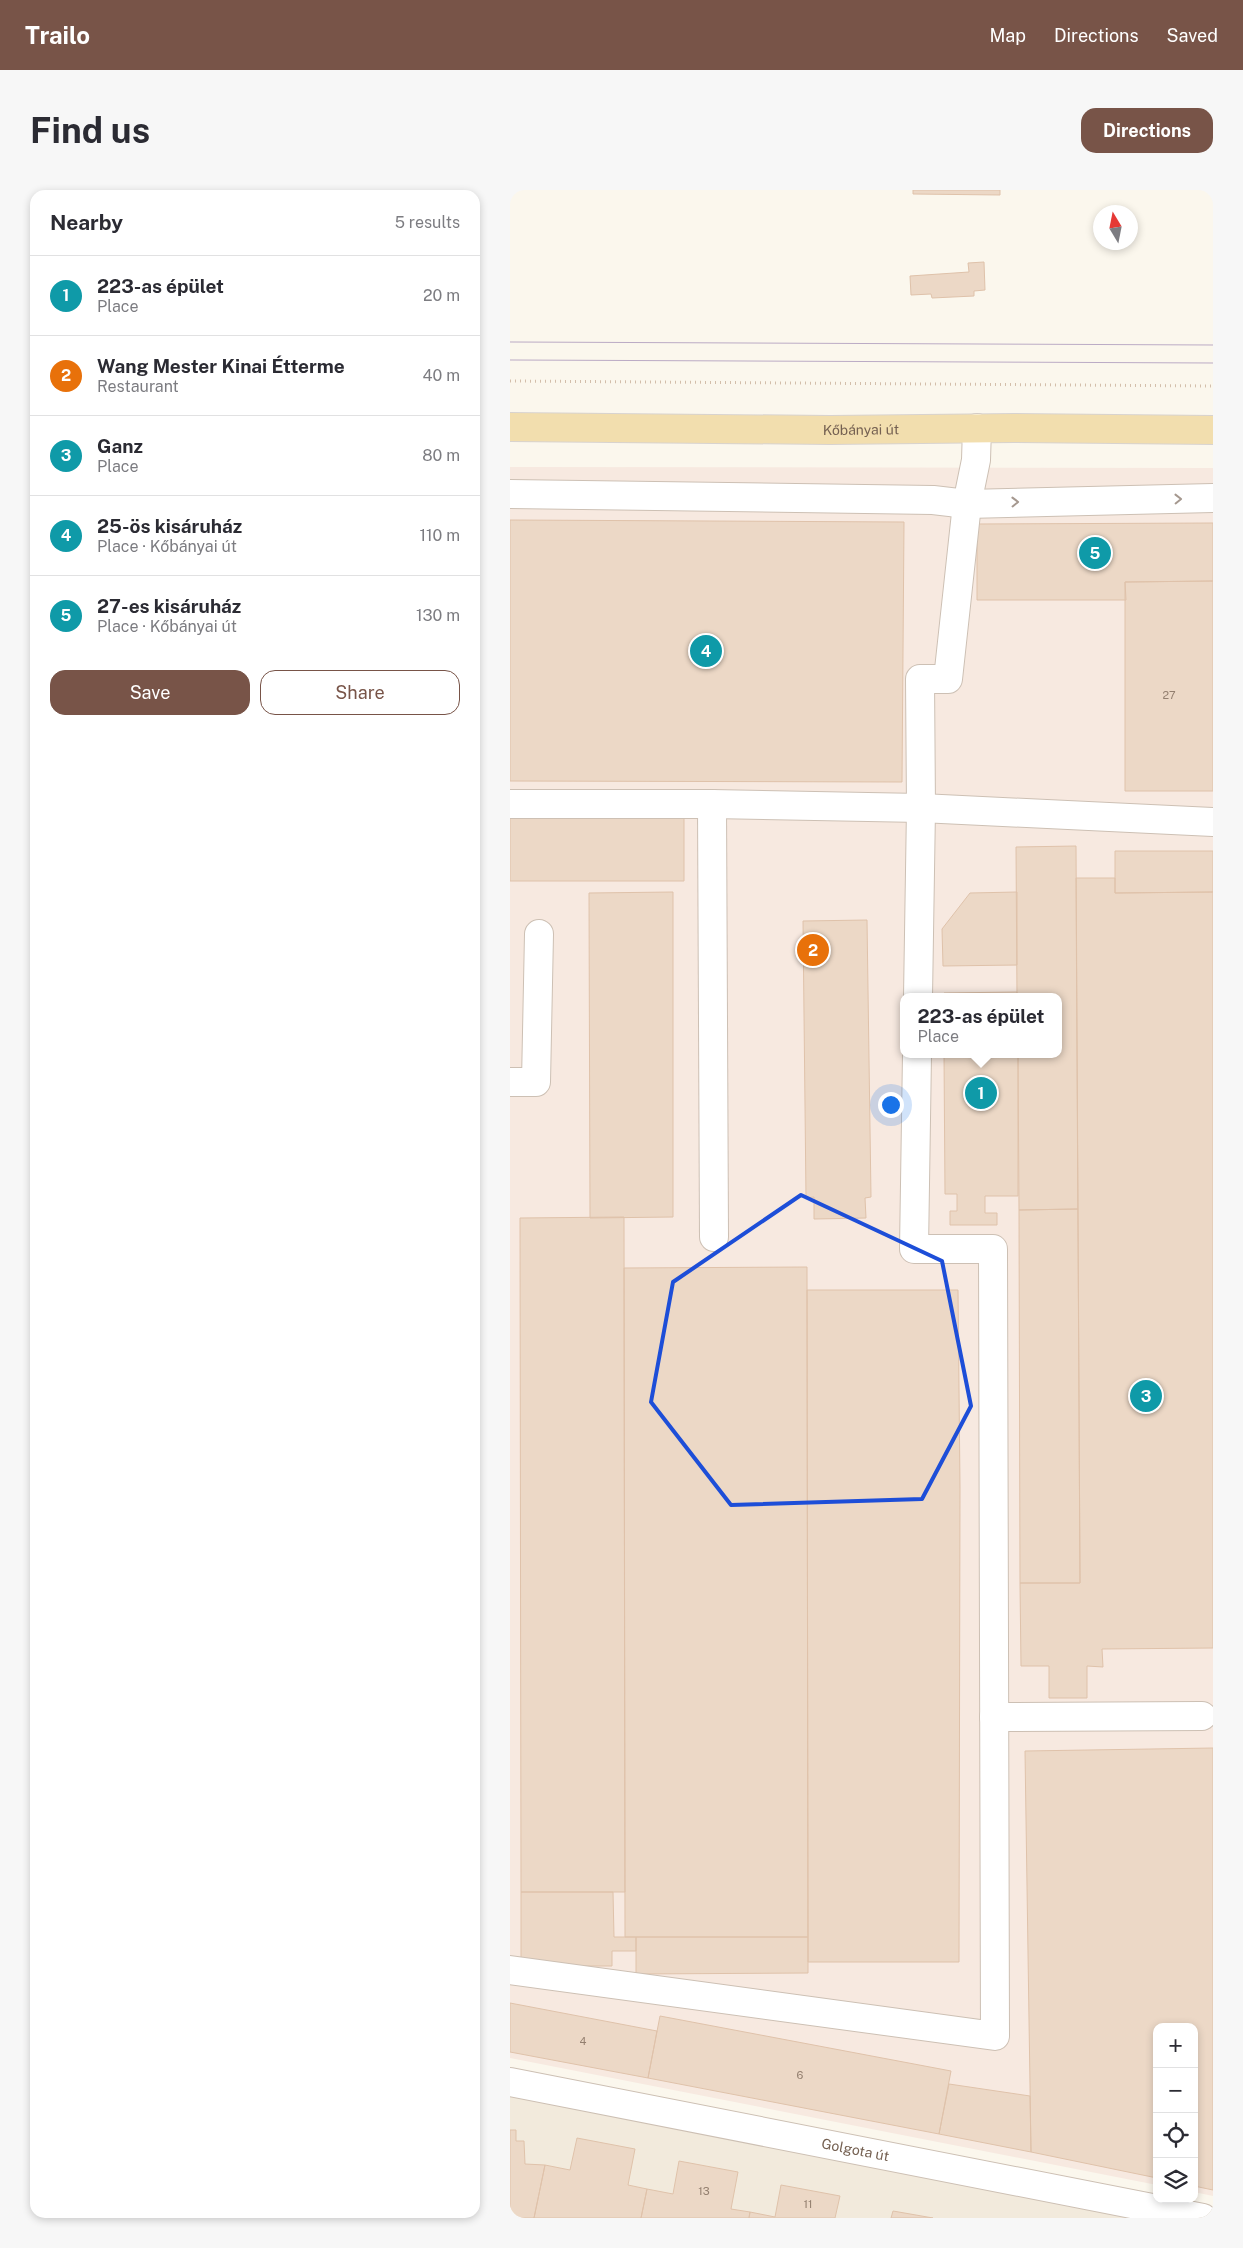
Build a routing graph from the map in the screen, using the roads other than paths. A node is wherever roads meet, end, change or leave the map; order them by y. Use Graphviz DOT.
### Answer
graph roads {
  1 [pos="510,427"];
  2 [pos="977,428"];
  3 [pos="1213,430"];
  4 [pos="510,494"];
  5 [pos="1213,498"];
  6 [pos="966,504"];
  7 [pos="510,804"];
  8 [pos="712,804"];
  9 [pos="921,808"];
  10 [pos="1213,822"];
  11 [pos="539,934"];
  12 [pos="918,993"];
  13 [pos="917,1058"];
  14 [pos="510,1082"];
  15 [pos="714,1237"];
  16 [pos="994,1716"];
  17 [pos="1202,1716"];
  18 [pos="510,1970"];
  19 [pos="510,2082"];
  20 [pos="1203,2218"];
  1 -- 2 [label="main road, Kőbányai út"];
  2 -- 3 [label="main road, Kőbányai út"];
  2 -- 6 [label="street"];
  4 -- 6 [label="street"];
  6 -- 5 [label="street, one-way"];
  6 -- 9 [label="street"];
  7 -- 8 [label="street"];
  8 -- 9 [label="street"];
  8 -- 15 [label="street"];
  9 -- 10 [label="street"];
  9 -- 12 [label="street"];
  11 -- 14 [label="street"];
  13 -- 16 [label="street"];
  16 -- 17 [label="street"];
  16 -- 18 [label="street"];
  19 -- 20 [label="street, Golgota út"];
}
